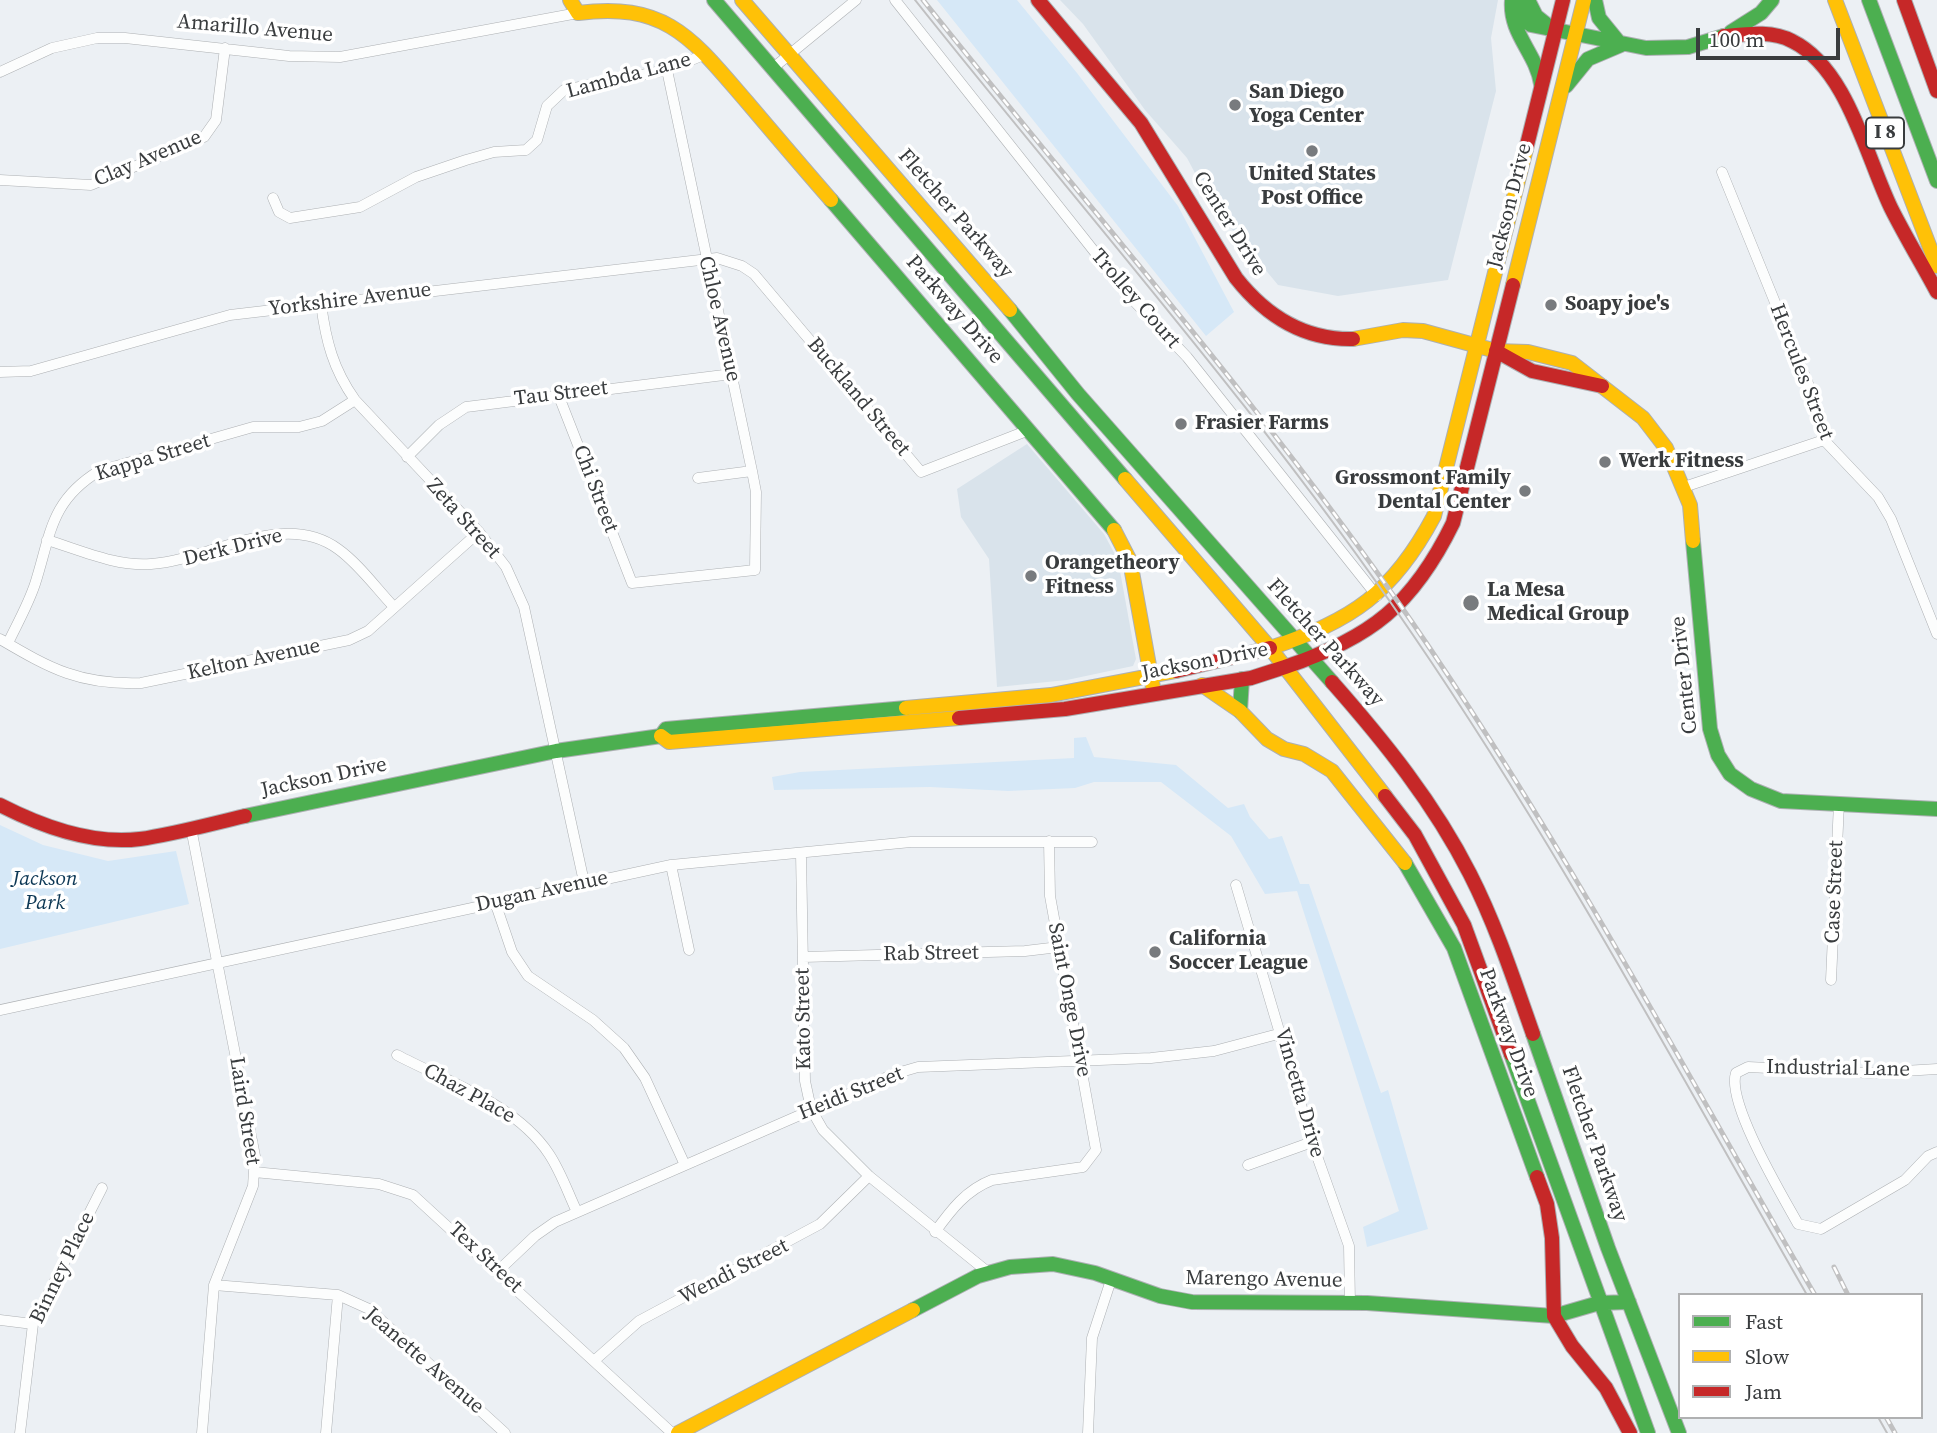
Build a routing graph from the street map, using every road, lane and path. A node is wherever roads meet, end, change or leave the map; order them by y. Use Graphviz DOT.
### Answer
graph roads {
  1 [pos="570,0"];
  2 [pos="714,0"];
  3 [pos="742,0"];
  4 [pos="856,0"];
  5 [pos="895,0"];
  6 [pos="1038,0"];
  7 [pos="1512,0"];
  8 [pos="1522,0"];
  9 [pos="1528,0"];
  10 [pos="1563,0"];
  11 [pos="1584,0"];
  12 [pos="1595,0"];
  13 [pos="1772,0"];
  14 [pos="1835,0"];
  15 [pos="1869,0"];
  16 [pos="1904,0"];
  17 [pos="636,12"];
  18 [pos="579,13"];
  19 [pos="1555,31"];
  20 [pos="1575,35"];
  21 [pos="1724,36"];
  22 [pos="1621,45"];
  23 [pos="225,48"];
  24 [pos="706,54"];
  25 [pos="790,54"];
  26 [pos="772,68"];
  27 [pos="667,70"];
  28 [pos="0,72"];
  29 [pos="1541,88"];
  30 [pos="1937,92"];
  31 [pos="1556,107"];
  32 [pos="1529,136"];
  33 [pos="1722,172"];
  34 [pos="0,180"];
  35 [pos="1937,181"];
  36 [pos="273,198"];
  37 [pos="1533,203"];
  38 [pos="705,259"];
  39 [pos="1937,266"];
  40 [pos="1937,292"];
  41 [pos="321,304"];
  42 [pos="1476,345"];
  43 [pos="1496,351"];
  44 [pos="0,372"];
  45 [pos="732,374"];
  46 [pos="558,394"];
  47 [pos="355,400"];
  48 [pos="1029,430"];
  49 [pos="1824,440"];
  50 [pos="407,457"];
  51 [pos="752,471"];
  52 [pos="698,478"];
  53 [pos="1685,489"];
  54 [pos="479,532"];
  55 [pos="47,540"];
  56 [pos="755,570"];
  57 [pos="1377,596"];
  58 [pos="394,607"];
  59 [pos="1937,634"];
  60 [pos="4,641"];
  61 [pos="1295,641"];
  62 [pos="1270,649"];
  63 [pos="1311,660"];
  64 [pos="1285,667"];
  65 [pos="1151,674"];
  66 [pos="1242,679"];
  67 [pos="1202,685"];
  68 [pos="1154,693"];
  69 [pos="1240,710"];
  70 [pos="661,736"];
  71 [pos="555,751"];
  72 [pos="1839,803"];
  73 [pos="0,806"];
  74 [pos="1937,809"];
  75 [pos="191,828"];
  76 [pos="1049,841"];
  77 [pos="1093,842"];
  78 [pos="801,853"];
  79 [pos="671,865"];
  80 [pos="584,882"];
  81 [pos="1236,885"];
  82 [pos="495,902"];
  83 [pos="1059,947"];
  84 [pos="689,950"];
  85 [pos="803,957"];
  86 [pos="216,962"];
  87 [pos="1831,980"];
  88 [pos="0,1010"];
  89 [pos="1282,1033"];
  90 [pos="397,1055"];
  91 [pos="1081,1063"];
  92 [pos="1937,1069"];
  93 [pos="811,1109"];
  94 [pos="1312,1142"];
  95 [pos="1937,1153"];
  96 [pos="1248,1164"];
  97 [pos="685,1165"];
  98 [pos="254,1172"];
  99 [pos="869,1176"];
  100 [pos="102,1188"];
  101 [pos="577,1212"];
  102 [pos="935,1232"];
  103 [pos="498,1271"];
  104 [pos="989,1273"];
  105 [pos="1111,1280"];
  106 [pos="214,1285"];
  107 [pos="1623,1286"];
  108 [pos="338,1294"];
  109 [pos="1629,1302"];
  110 [pos="1350,1303"];
  111 [pos="1599,1303"];
  112 [pos="1554,1315"];
  113 [pos="0,1320"];
  114 [pos="33,1324"];
  115 [pos="595,1360"];
  116 [pos="20,1433"];
  117 [pos="202,1433"];
  118 [pos="326,1433"];
  119 [pos="505,1433"];
  120 [pos="672,1433"];
  121 [pos="678,1433"];
  122 [pos="1088,1433"];
  123 [pos="1630,1433"];
  124 [pos="1648,1433"];
  125 [pos="1679,1433"];
  1 -- 18 [label="main road"];
  2 -- 26 [label="main road, Fletcher Parkway"];
  3 -- 25 [label="main road, Fletcher Parkway"];
  4 -- 25 [label="street"];
  5 -- 57 [label="street, Trolley Court"];
  6 -- 42 [label="main road, Center Drive"];
  7 -- 29 [label="main road"];
  8 -- 19 [label="main road"];
  9 -- 19 [label="main road"];
  10 -- 19 [label="main road, Jackson Drive"];
  11 -- 20 [label="main road, Jackson Drive"];
  12 -- 22 [label="main road"];
  13 -- 21 [label="main road"];
  14 -- 39 [label="main road, I 8"];
  15 -- 35 [label="main road, I 8"];
  16 -- 30 [label="main road"];
  17 -- 18 [label="main road, Amarillo Avenue"];
  17 -- 24 [label="main road, Parkway Drive"];
  18 -- 23 [label="street, Amarillo Avenue"];
  19 -- 20 [label="main road"];
  19 -- 29 [label="main road, Jackson Drive"];
  20 -- 22 [label="main road"];
  20 -- 31 [label="main road, Jackson Drive"];
  21 -- 22 [label="main road"];
  21 -- 40 [label="main road"];
  22 -- 31 [label="main road"];
  23 -- 28 [label="street, Amarillo Avenue"];
  23 -- 34 [label="street, Clay Avenue"];
  24 -- 27 [label="street, Lambda Lane"];
  24 -- 48 [label="main road, Parkway Drive"];
  25 -- 26 [label="street"];
  25 -- 61 [label="main road, Fletcher Parkway"];
  26 -- 62 [label="main road, Fletcher Parkway"];
  27 -- 36 [label="street, Lambda Lane"];
  27 -- 38 [label="street, Chloe Avenue"];
  29 -- 32 [label="main road, Jackson Drive"];
  31 -- 37 [label="main road, Jackson Drive"];
  32 -- 37 [label="main road"];
  32 -- 42 [label="main road, Jackson Drive"];
  33 -- 49 [label="street, Hercules Street"];
  37 -- 43 [label="main road, Jackson Drive"];
  38 -- 41 [label="street, Yorkshire Avenue"];
  38 -- 45 [label="street, Chloe Avenue"];
  38 -- 48 [label="street, Buckland Street"];
  41 -- 44 [label="street, Yorkshire Avenue"];
  41 -- 47 [label="street, Zeta Street"];
  42 -- 43 [label="main road, Center Drive"];
  42 -- 57 [label="main road, Jackson Drive"];
  43 -- 53 [label="main road, Center Drive"];
  43 -- 63 [label="main road, Jackson Drive"];
  45 -- 46 [label="street, Tau Street"];
  45 -- 51 [label="street, Chloe Avenue"];
  46 -- 50 [label="street, Tau Street"];
  46 -- 56 [label="street, Chi Street"];
  47 -- 50 [label="street, Zeta Street"];
  47 -- 55 [label="street, Kappa Street"];
  48 -- 65 [label="main road, Parkway Drive"];
  49 -- 53 [label="street"];
  49 -- 59 [label="street, Hercules Street"];
  50 -- 54 [label="street, Zeta Street"];
  51 -- 52 [label="street"];
  51 -- 56 [label="street, Chloe Avenue"];
  53 -- 72 [label="main road, Center Drive"];
  54 -- 58 [label="street, Kelton Avenue"];
  54 -- 71 [label="street, Zeta Street"];
  55 -- 58 [label="street, Derk Drive"];
  55 -- 60 [label="street, Kappa Street"];
  57 -- 61 [label="main road, Jackson Drive"];
  58 -- 60 [label="street, Kelton Avenue"];
  61 -- 62 [label="main road, Jackson Drive"];
  61 -- 63 [label="main road, Fletcher Parkway"];
  62 -- 64 [label="main road, Fletcher Parkway"];
  62 -- 65 [label="main road, Jackson Drive"];
  63 -- 64 [label="main road, Jackson Drive"];
  63 -- 107 [label="main road, Fletcher Parkway"];
  64 -- 66 [label="main road, Jackson Drive"];
  64 -- 111 [label="main road, Fletcher Parkway"];
  65 -- 68 [label="main road, Parkway Drive"];
  65 -- 70 [label="main road, Jackson Drive"];
  66 -- 67 [label="main road, Jackson Drive"];
  66 -- 69 [label="main road"];
  67 -- 68 [label="main road, Jackson Drive"];
  67 -- 69 [label="main road, Parkway Drive"];
  68 -- 70 [label="main road, Jackson Drive"];
  69 -- 112 [label="main road, Parkway Drive"];
  70 -- 71 [label="main road, Jackson Drive"];
  71 -- 75 [label="main road, Jackson Drive"];
  71 -- 80 [label="street, Zeta Street"];
  72 -- 74 [label="main road, Center Drive"];
  72 -- 87 [label="street, Case Street"];
  73 -- 75 [label="main road, Jackson Drive"];
  75 -- 86 [label="street, Laird Street"];
  76 -- 77 [label="street, Dugan Avenue"];
  76 -- 78 [label="street, Dugan Avenue"];
  76 -- 83 [label="street, Saint Onge Drive"];
  78 -- 79 [label="street, Dugan Avenue"];
  78 -- 85 [label="street, Kato Street"];
  79 -- 80 [label="street, Dugan Avenue"];
  79 -- 84 [label="street"];
  80 -- 82 [label="street, Dugan Avenue"];
  81 -- 89 [label="street, Vincetta Drive"];
  82 -- 86 [label="street, Dugan Avenue"];
  82 -- 97 [label="street"];
  83 -- 85 [label="street, Rab Street"];
  83 -- 91 [label="street, Saint Onge Drive"];
  85 -- 93 [label="street, Kato Street"];
  86 -- 88 [label="street, Dugan Avenue"];
  86 -- 98 [label="street, Laird Street"];
  89 -- 91 [label="street, Heidi Street"];
  89 -- 94 [label="street, Vincetta Drive"];
  90 -- 101 [label="street, Chaz Place"];
  91 -- 93 [label="street, Heidi Street"];
  91 -- 102 [label="street, Saint Onge Drive"];
  92 -- 95 [label="street, Industrial Lane"];
  93 -- 97 [label="street, Heidi Street"];
  93 -- 99 [label="street, Kato Street"];
  94 -- 96 [label="street"];
  94 -- 110 [label="street, Vincetta Drive"];
  97 -- 101 [label="street, Heidi Street"];
  98 -- 103 [label="street, Tex Street"];
  98 -- 106 [label="street, Laird Street"];
  99 -- 102 [label="street, Kato Street"];
  99 -- 115 [label="street, Wendi Street"];
  100 -- 114 [label="street, Binney Place"];
  101 -- 103 [label="street, Heidi Street"];
  102 -- 104 [label="street, Kato Street"];
  103 -- 115 [label="street, Tex Street"];
  104 -- 105 [label="main road, Marengo Avenue"];
  104 -- 121 [label="main road, Marengo Avenue"];
  105 -- 110 [label="main road, Marengo Avenue"];
  105 -- 122 [label="street"];
  106 -- 108 [label="street, Jeanette Avenue"];
  106 -- 117 [label="street, Laird Street"];
  107 -- 109 [label="main road, Fletcher Parkway"];
  107 -- 111 [label="main road, Marengo Avenue"];
  108 -- 118 [label="street"];
  108 -- 119 [label="street, Jeanette Avenue"];
  109 -- 111 [label="main road, Marengo Avenue"];
  109 -- 125 [label="main road, Fletcher Parkway"];
  110 -- 112 [label="main road, Marengo Avenue"];
  111 -- 112 [label="main road, Marengo Avenue"];
  111 -- 124 [label="main road, Fletcher Parkway"];
  112 -- 123 [label="main road, Parkway Drive"];
  113 -- 114 [label="street"];
  114 -- 116 [label="street, Binney Place"];
  115 -- 120 [label="street, Tex Street"];
}
